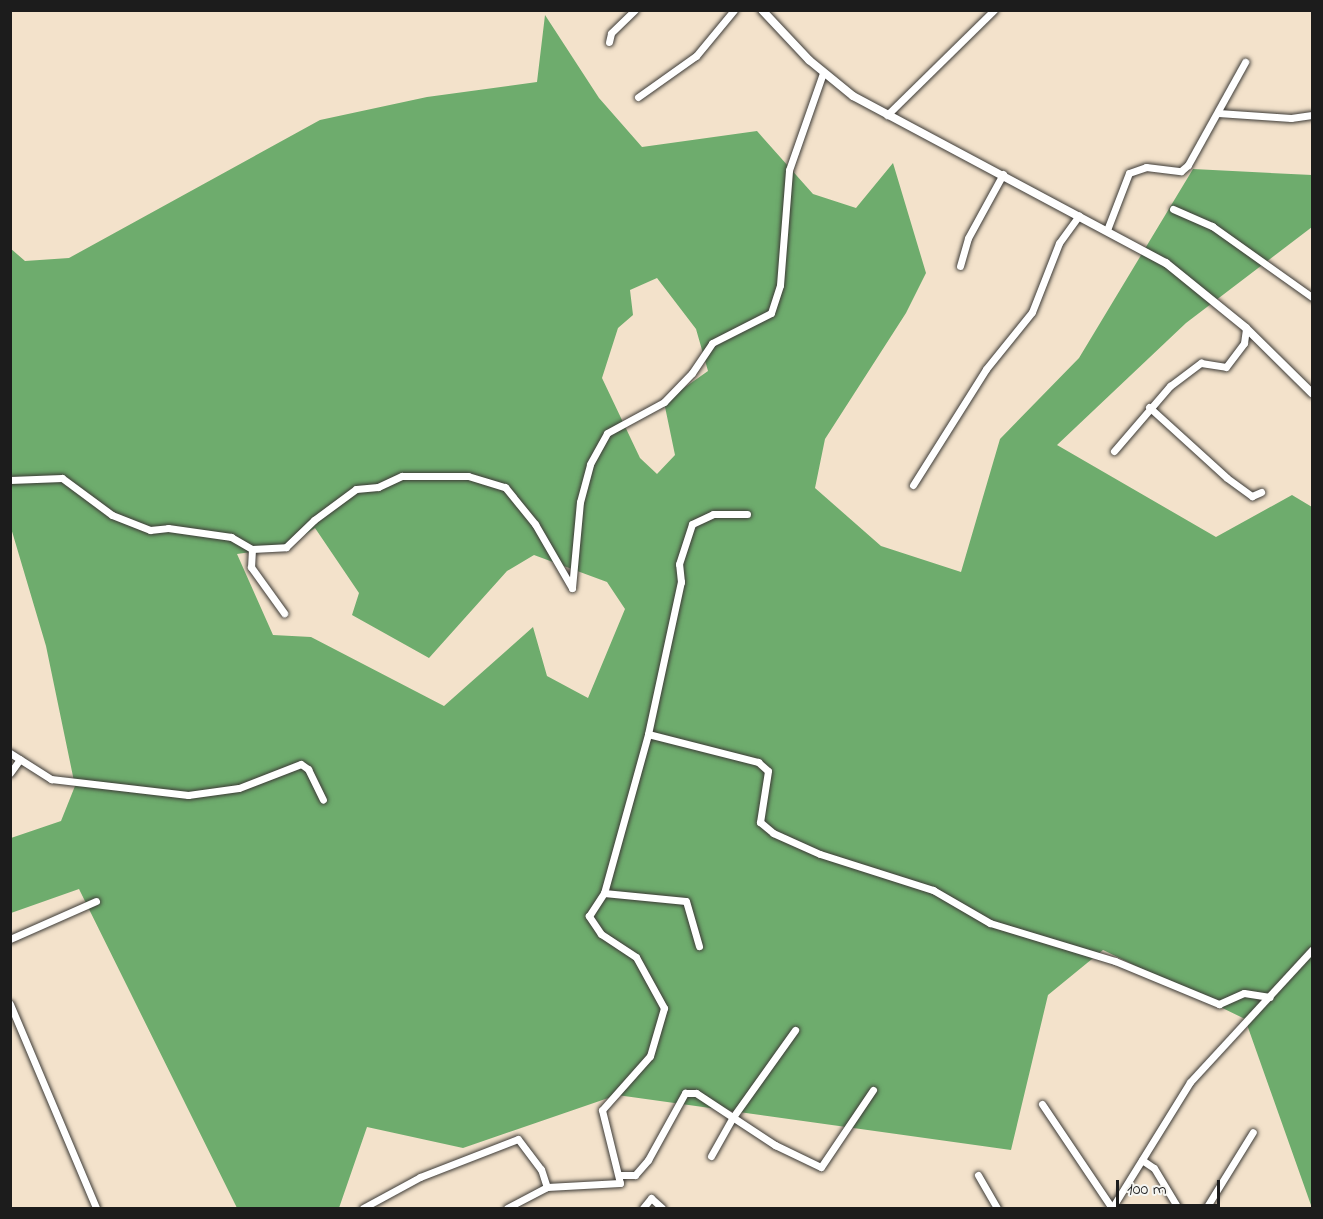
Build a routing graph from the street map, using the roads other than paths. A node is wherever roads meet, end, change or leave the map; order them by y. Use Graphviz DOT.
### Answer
graph roads {
  1 [pos="635,10"];
  2 [pos="734,10"];
  3 [pos="762,10"];
  4 [pos="982,10"];
  5 [pos="992,13"];
  6 [pos="609,42"];
  7 [pos="1245,62"];
  8 [pos="823,73"];
  9 [pos="638,98"];
  10 [pos="1218,113"];
  11 [pos="887,115"];
  12 [pos="1312,115"];
  13 [pos="1003,174"];
  14 [pos="1173,209"];
  15 [pos="1079,215"];
  16 [pos="1107,230"];
  17 [pos="960,266"];
  18 [pos="1312,297"];
  19 [pos="1246,328"];
  20 [pos="1312,393"];
  21 [pos="1149,407"];
  22 [pos="1113,451"];
  23 [pos="10,480"];
  24 [pos="913,485"];
  25 [pos="1262,492"];
  26 [pos="747,514"];
  27 [pos="252,549"];
  28 [pos="284,613"];
  29 [pos="648,734"];
  30 [pos="10,753"];
  31 [pos="20,759"];
  32 [pos="10,773"];
  33 [pos="323,800"];
  34 [pos="604,893"];
  35 [pos="96,901"];
  36 [pos="10,939"];
  37 [pos="699,946"];
  38 [pos="1312,950"];
  39 [pos="1269,997"];
  40 [pos="10,1004"];
  41 [pos="19,1024"];
  42 [pos="10,1027"];
  43 [pos="795,1030"];
  44 [pos="873,1090"];
  45 [pos="1042,1104"];
  46 [pos="733,1118"];
  47 [pos="1253,1132"];
  48 [pos="711,1156"];
  49 [pos="1142,1160"];
  50 [pos="620,1175"];
  51 [pos="978,1175"];
  52 [pos="547,1187"];
  53 [pos="363,1208"];
  54 [pos="96,1209"];
  55 [pos="507,1209"];
  56 [pos="643,1209"];
  57 [pos="662,1209"];
  58 [pos="997,1209"];
  59 [pos="1112,1209"];
  60 [pos="1178,1209"];
  61 [pos="1206,1209"];
  1 -- 6 [label="street"];
  2 -- 9 [label="street"];
  3 -- 8 [label="street"];
  4 -- 5 [label="street"];
  5 -- 11 [label="street"];
  7 -- 10 [label="street"];
  8 -- 11 [label="street"];
  8 -- 27 [label="street"];
  10 -- 12 [label="street"];
  10 -- 16 [label="street"];
  11 -- 13 [label="street"];
  13 -- 15 [label="street"];
  13 -- 17 [label="street"];
  14 -- 18 [label="street"];
  15 -- 16 [label="street"];
  15 -- 24 [label="street"];
  16 -- 19 [label="street"];
  19 -- 20 [label="street"];
  19 -- 21 [label="street"];
  21 -- 22 [label="street"];
  21 -- 25 [label="street"];
  23 -- 27 [label="street"];
  26 -- 29 [label="street"];
  27 -- 28 [label="street"];
  29 -- 34 [label="street"];
  29 -- 39 [label="street"];
  30 -- 31 [label="street"];
  31 -- 32 [label="street"];
  31 -- 33 [label="street"];
  34 -- 37 [label="street"];
  34 -- 50 [label="street"];
  35 -- 36 [label="street"];
  38 -- 39 [label="street"];
  39 -- 49 [label="street"];
  40 -- 41 [label="street"];
  41 -- 42 [label="street"];
  41 -- 54 [label="street"];
  43 -- 46 [label="street"];
  44 -- 46 [label="street"];
  45 -- 59 [label="street"];
  46 -- 48 [label="street"];
  46 -- 50 [label="street"];
  47 -- 61 [label="street"];
  49 -- 59 [label="street"];
  49 -- 60 [label="street"];
  50 -- 52 [label="street"];
  51 -- 58 [label="street"];
  52 -- 53 [label="street"];
  52 -- 55 [label="street"];
  56 -- 57 [label="street"];
}
